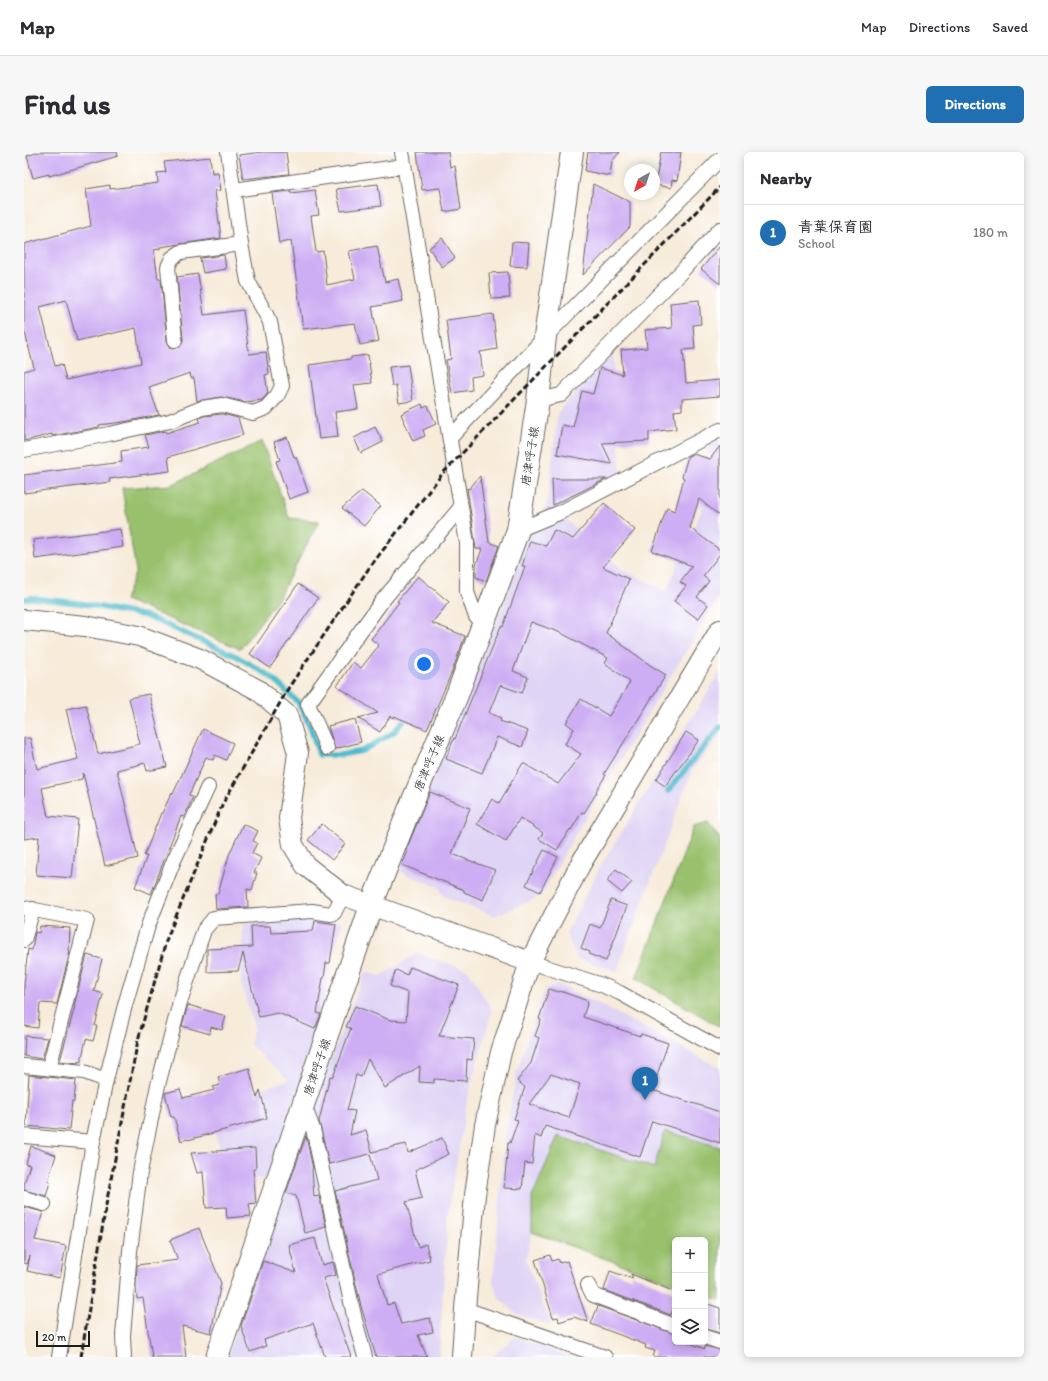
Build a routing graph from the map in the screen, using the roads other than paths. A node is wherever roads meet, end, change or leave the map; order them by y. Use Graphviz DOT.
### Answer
graph roads {
  1 [pos="228,152"];
  2 [pos="572,152"];
  3 [pos="403,159"];
  4 [pos="720,159"];
  5 [pos="234,190"];
  6 [pos="720,229"];
  7 [pos="241,244"];
  8 [pos="544,337"];
  9 [pos="175,340"];
  10 [pos="538,400"];
  11 [pos="720,430"];
  12 [pos="450,438"];
  13 [pos="24,450"];
  14 [pos="461,507"];
  15 [pos="518,530"];
  16 [pos="24,620"];
  17 [pos="484,624"];
  18 [pos="720,630"];
  19 [pos="327,748"];
  20 [pos="208,787"];
  21 [pos="343,895"];
  22 [pos="371,906"];
  23 [pos="28,908"];
  24 [pos="24,940"];
  25 [pos="530,962"];
  26 [pos="720,1049"];
  27 [pos="24,1066"];
  28 [pos="50,1068"];
  29 [pos="106,1080"];
  30 [pos="304,1105"];
  31 [pos="24,1136"];
  32 [pos="93,1142"];
  33 [pos="24,1198"];
  34 [pos="44,1204"];
  35 [pos="588,1285"];
  36 [pos="465,1309"];
  37 [pos="672,1325"];
  38 [pos="708,1338"];
  39 [pos="720,1342"];
  40 [pos="59,1357"];
  41 [pos="124,1357"];
  42 [pos="218,1357"];
  43 [pos="365,1357"];
  44 [pos="462,1357"];
  45 [pos="605,1357"];
  1 -- 5 [label="street"];
  2 -- 8 [label="main road, 唐津呼子線"];
  3 -- 5 [label="street"];
  3 -- 12 [label="street"];
  4 -- 8 [label="street"];
  5 -- 7 [label="street"];
  6 -- 10 [label="street"];
  7 -- 9 [label="street"];
  7 -- 13 [label="street"];
  8 -- 10 [label="main road, 唐津呼子線"];
  8 -- 12 [label="street"];
  10 -- 15 [label="main road, 唐津呼子線"];
  11 -- 15 [label="street"];
  12 -- 14 [label="street"];
  14 -- 17 [label="street"];
  14 -- 19 [label="street"];
  15 -- 17 [label="main road, 唐津呼子線"];
  16 -- 21 [label="street"];
  17 -- 22 [label="main road, 唐津呼子線"];
  18 -- 25 [label="street"];
  20 -- 29 [label="street"];
  21 -- 22 [label="street"];
  21 -- 41 [label="street"];
  22 -- 25 [label="street"];
  22 -- 30 [label="main road, 唐津呼子線"];
  23 -- 24 [label="street"];
  23 -- 28 [label="street"];
  25 -- 26 [label="street"];
  25 -- 36 [label="street"];
  27 -- 28 [label="street"];
  28 -- 29 [label="street"];
  29 -- 32 [label="street"];
  30 -- 42 [label="main road, 唐津呼子線"];
  30 -- 43 [label="street"];
  31 -- 32 [label="street"];
  32 -- 40 [label="street"];
  33 -- 34 [label="street"];
  35 -- 37 [label="street"];
  36 -- 44 [label="street"];
  36 -- 45 [label="street"];
  38 -- 39 [label="street"];
}
